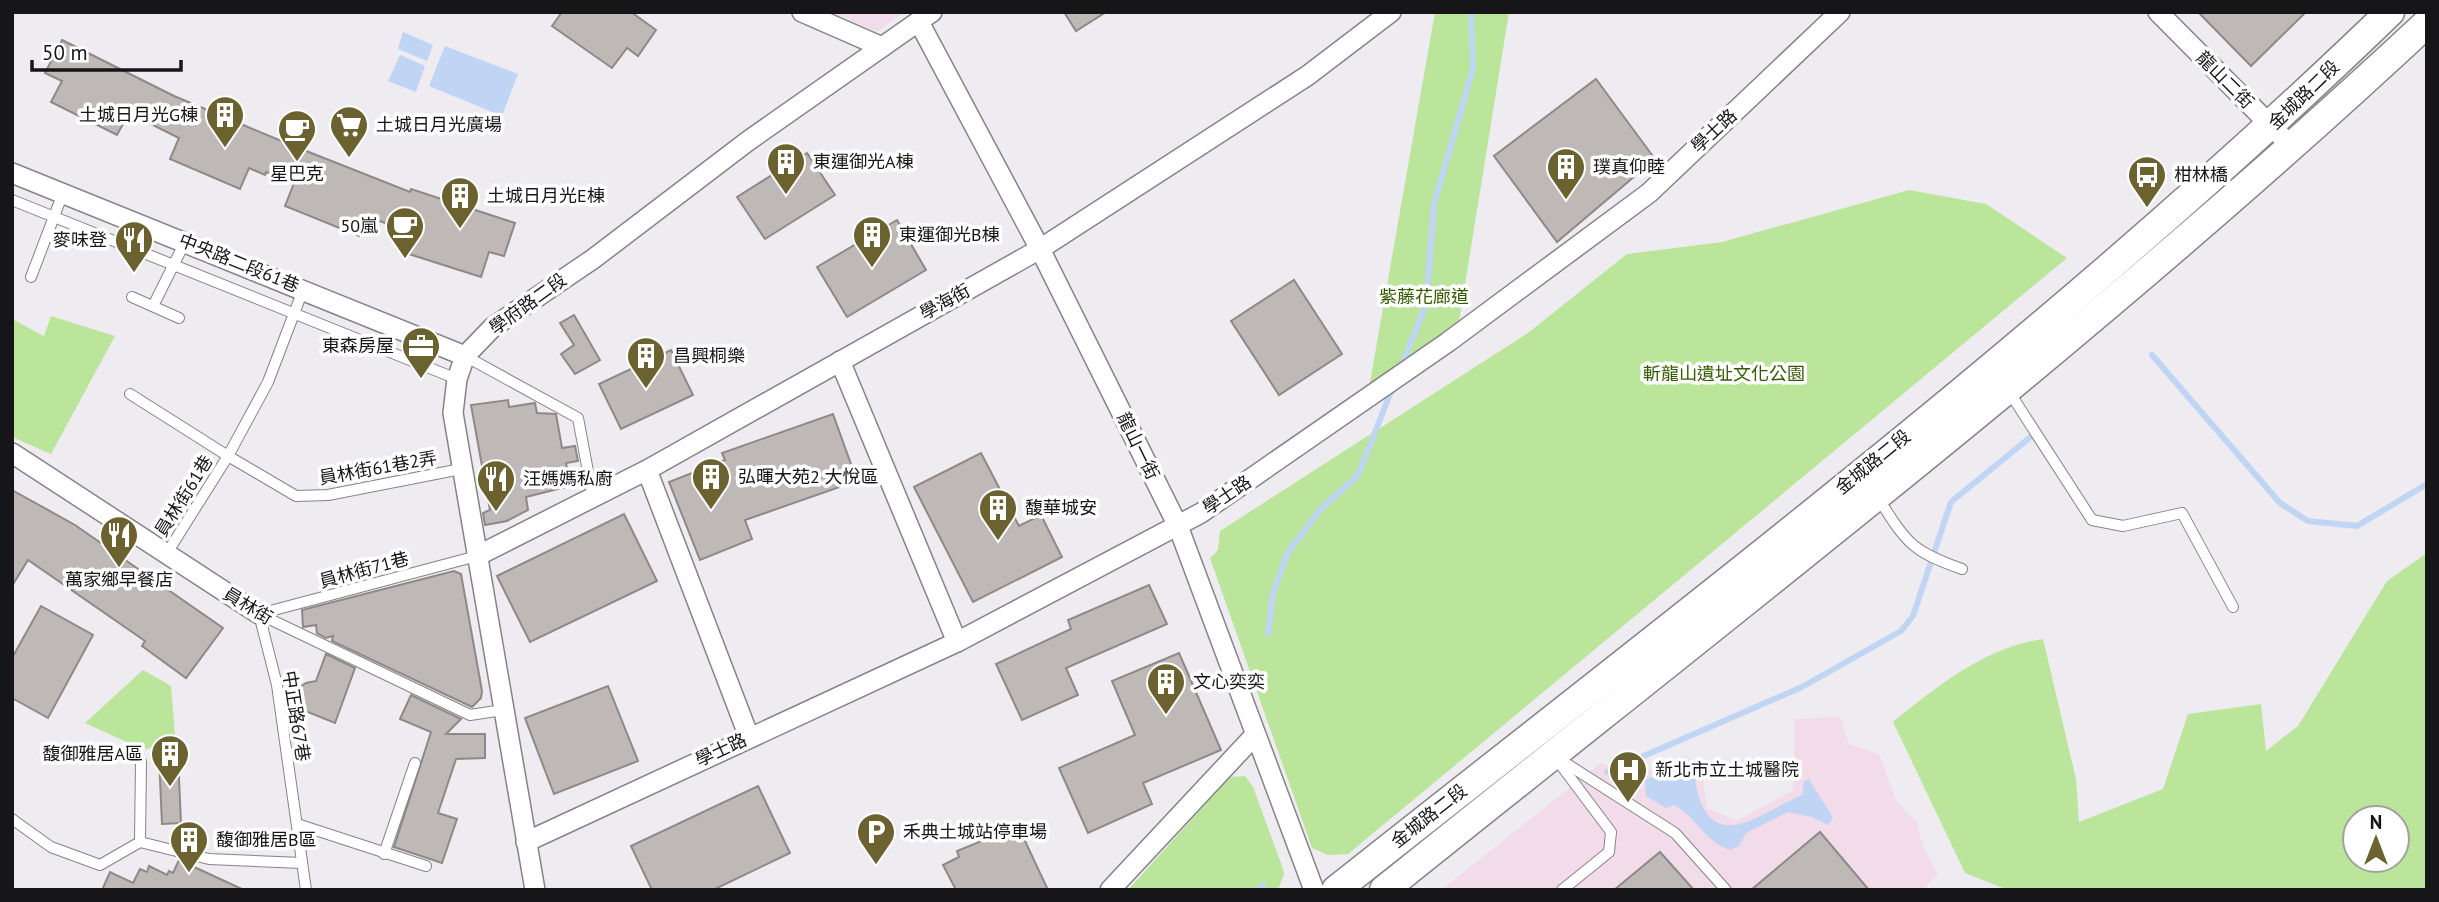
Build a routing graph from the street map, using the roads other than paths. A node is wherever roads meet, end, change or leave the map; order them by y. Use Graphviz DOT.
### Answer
graph roads {
  1 [pos="802,12"];
  2 [pos="1391,12"];
  3 [pos="1840,12"];
  4 [pos="2158,12"];
  5 [pos="2390,12"];
  6 [pos="2419,12"];
  7 [pos="926,17"];
  8 [pos="2427,22"];
  9 [pos="882,47"];
  10 [pos="2272,127"];
  11 [pos="2293,148"];
  12 [pos="12,173"];
  13 [pos="63,193"];
  14 [pos="12,200"];
  15 [pos="54,216"];
  16 [pos="185,242"];
  17 [pos="1040,249"];
  18 [pos="174,264"];
  19 [pos="31,277"];
  20 [pos="303,289"];
  21 [pos="132,297"];
  22 [pos="153,306"];
  23 [pos="294,313"];
  24 [pos="179,318"];
  25 [pos="465,356"];
  26 [pos="840,361"];
  27 [pos="1999,378"];
  28 [pos="457,379"];
  29 [pos="130,394"];
  30 [pos="12,453"];
  31 [pos="228,456"];
  32 [pos="461,469"];
  33 [pos="647,470"];
  34 [pos="1876,495"];
  35 [pos="593,499"];
  36 [pos="1178,526"];
  37 [pos="167,553"];
  38 [pos="477,556"];
  39 [pos="1962,569"];
  40 [pos="2233,607"];
  41 [pos="258,614"];
  42 [pos="957,642"];
  43 [pos="503,710"];
  44 [pos="1255,735"];
  45 [pos="749,737"];
  46 [pos="1553,754"];
  47 [pos="141,762"];
  48 [pos="415,763"];
  49 [pos="12,819"];
  50 [pos="297,824"];
  51 [pos="140,842"];
  52 [pos="526,842"];
  53 [pos="384,854"];
  54 [pos="302,863"];
  55 [pos="426,866"];
  56 [pos="1370,880"];
  57 [pos="306,890"];
  58 [pos="535,890"];
  59 [pos="1110,890"];
  60 [pos="1314,890"];
  61 [pos="1336,890"];
  62 [pos="1562,890"];
  63 [pos="1726,890"];
  1 -- 9 [label="street"];
  2 -- 17 [label="street, 學海街"];
  3 -- 36 [label="street, 學士路"];
  4 -- 10 [label="street, 龍山二街"];
  5 -- 10 [label="main road, 金城路二段"];
  6 -- 8 [label="lane"];
  7 -- 9 [label="street, 學府路二段"];
  7 -- 17 [label="street, 龍山一街"];
  8 -- 11 [label="main road, 金城路二段"];
  9 -- 25 [label="street, 學府路二段"];
  10 -- 11 [label="street, 龍山二街"];
  10 -- 27 [label="main road, 金城路二段"];
  11 -- 27 [label="main road, 金城路二段"];
  12 -- 13 [label="street, 中央路二段61巷"];
  13 -- 15 [label="lane"];
  13 -- 16 [label="street, 中央路二段61巷"];
  14 -- 15 [label="lane"];
  15 -- 18 [label="lane"];
  15 -- 19 [label="lane"];
  16 -- 18 [label="lane"];
  16 -- 20 [label="street, 中央路二段61巷"];
  17 -- 26 [label="street, 學海街"];
  17 -- 36 [label="street, 龍山一街"];
  18 -- 22 [label="lane"];
  18 -- 23 [label="lane"];
  20 -- 23 [label="lane"];
  20 -- 25 [label="street, 中央路二段61巷"];
  21 -- 22 [label="lane"];
  22 -- 24 [label="lane"];
  23 -- 28 [label="lane"];
  23 -- 31 [label="lane"];
  25 -- 28 [label="street, 學府路二段"];
  25 -- 35 [label="lane"];
  26 -- 33 [label="street, 學海街"];
  26 -- 42 [label="street"];
  27 -- 34 [label="main road, 金城路二段"];
  27 -- 40 [label="lane"];
  27 -- 56 [label="main road, 金城路二段"];
  28 -- 32 [label="street, 學府路二段"];
  29 -- 31 [label="lane, 員林街61巷2弄"];
  30 -- 37 [label="street, 員林街"];
  31 -- 32 [label="lane, 員林街61巷2弄"];
  31 -- 37 [label="lane, 員林街61巷"];
  32 -- 38 [label="street, 學府路二段"];
  33 -- 35 [label="street, 學海街"];
  33 -- 45 [label="street"];
  34 -- 39 [label="lane"];
  34 -- 46 [label="main road, 金城路二段"];
  35 -- 38 [label="street, 學海街"];
  36 -- 42 [label="street, 學士路"];
  36 -- 44 [label="street, 龍山一街"];
  37 -- 41 [label="street, 員林街"];
  38 -- 41 [label="lane, 員林街71巷"];
  38 -- 43 [label="street, 學府路二段"];
  41 -- 43 [label="lane, 員林街"];
  41 -- 50 [label="lane, 中正路67巷"];
  42 -- 45 [label="street, 學士路"];
  43 -- 52 [label="street, 學府路二段"];
  44 -- 59 [label="street"];
  44 -- 60 [label="street, 龍山一街"];
  45 -- 52 [label="street, 學士路"];
  46 -- 56 [label="main road, 金城路二段"];
  46 -- 62 [label="lane"];
  46 -- 63 [label="lane"];
  47 -- 51 [label="lane"];
  48 -- 53 [label="lane"];
  49 -- 51 [label="lane"];
  50 -- 53 [label="lane"];
  50 -- 54 [label="lane, 中正路67巷"];
  51 -- 54 [label="lane"];
  52 -- 58 [label="street, 學府路二段"];
  53 -- 55 [label="lane"];
  54 -- 57 [label="lane, 中正路67巷"];
  56 -- 61 [label="main road, 金城路二段"];
}
